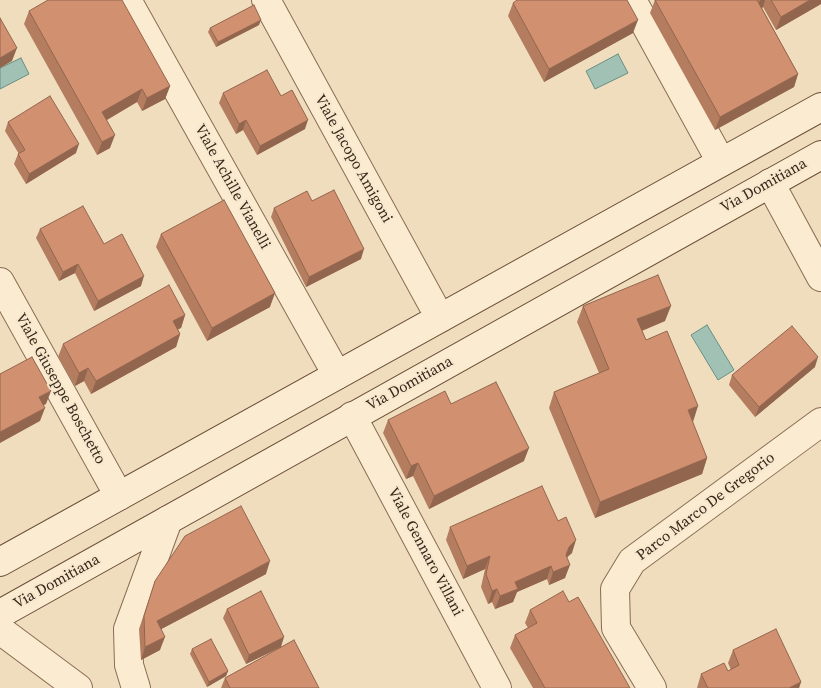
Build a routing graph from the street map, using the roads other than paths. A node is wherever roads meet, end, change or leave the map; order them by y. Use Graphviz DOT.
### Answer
graph roads {
  1 [pos="128,0"];
  2 [pos="266,0"];
  3 [pos="632,0"];
  4 [pos="821,107"];
  5 [pos="821,154"];
  6 [pos="722,162"];
  7 [pos="770,183"];
  8 [pos="821,277"];
  9 [pos="0,282"];
  10 [pos="440,318"];
  11 [pos="337,375"];
  12 [pos="352,416"];
  13 [pos="821,422"];
  14 [pos="120,496"];
  15 [pos="168,520"];
  16 [pos="0,562"];
  17 [pos="0,614"];
  18 [pos="0,630"];
  19 [pos="78,688"];
  20 [pos="136,688"];
  21 [pos="497,688"];
  22 [pos="652,688"];
  1 -- 11 [label="street, Viale Achille Vianelli"];
  2 -- 10 [label="street, Viale Jacopo Amigoni"];
  3 -- 6 [label="street"];
  4 -- 6 [label="street"];
  5 -- 7 [label="street, Via Domitiana"];
  6 -- 10 [label="street"];
  7 -- 8 [label="street"];
  7 -- 12 [label="street, Via Domitiana"];
  9 -- 14 [label="street, Viale Giuseppe Boschetto"];
  10 -- 11 [label="street"];
  11 -- 14 [label="street"];
  12 -- 15 [label="street, Via Domitiana"];
  12 -- 21 [label="street, Viale Gennaro Villani"];
  13 -- 22 [label="street, Parco Marco De Gregorio"];
  14 -- 16 [label="street"];
  15 -- 17 [label="street, Via Domitiana"];
  15 -- 20 [label="street"];
  18 -- 19 [label="street"];
}
